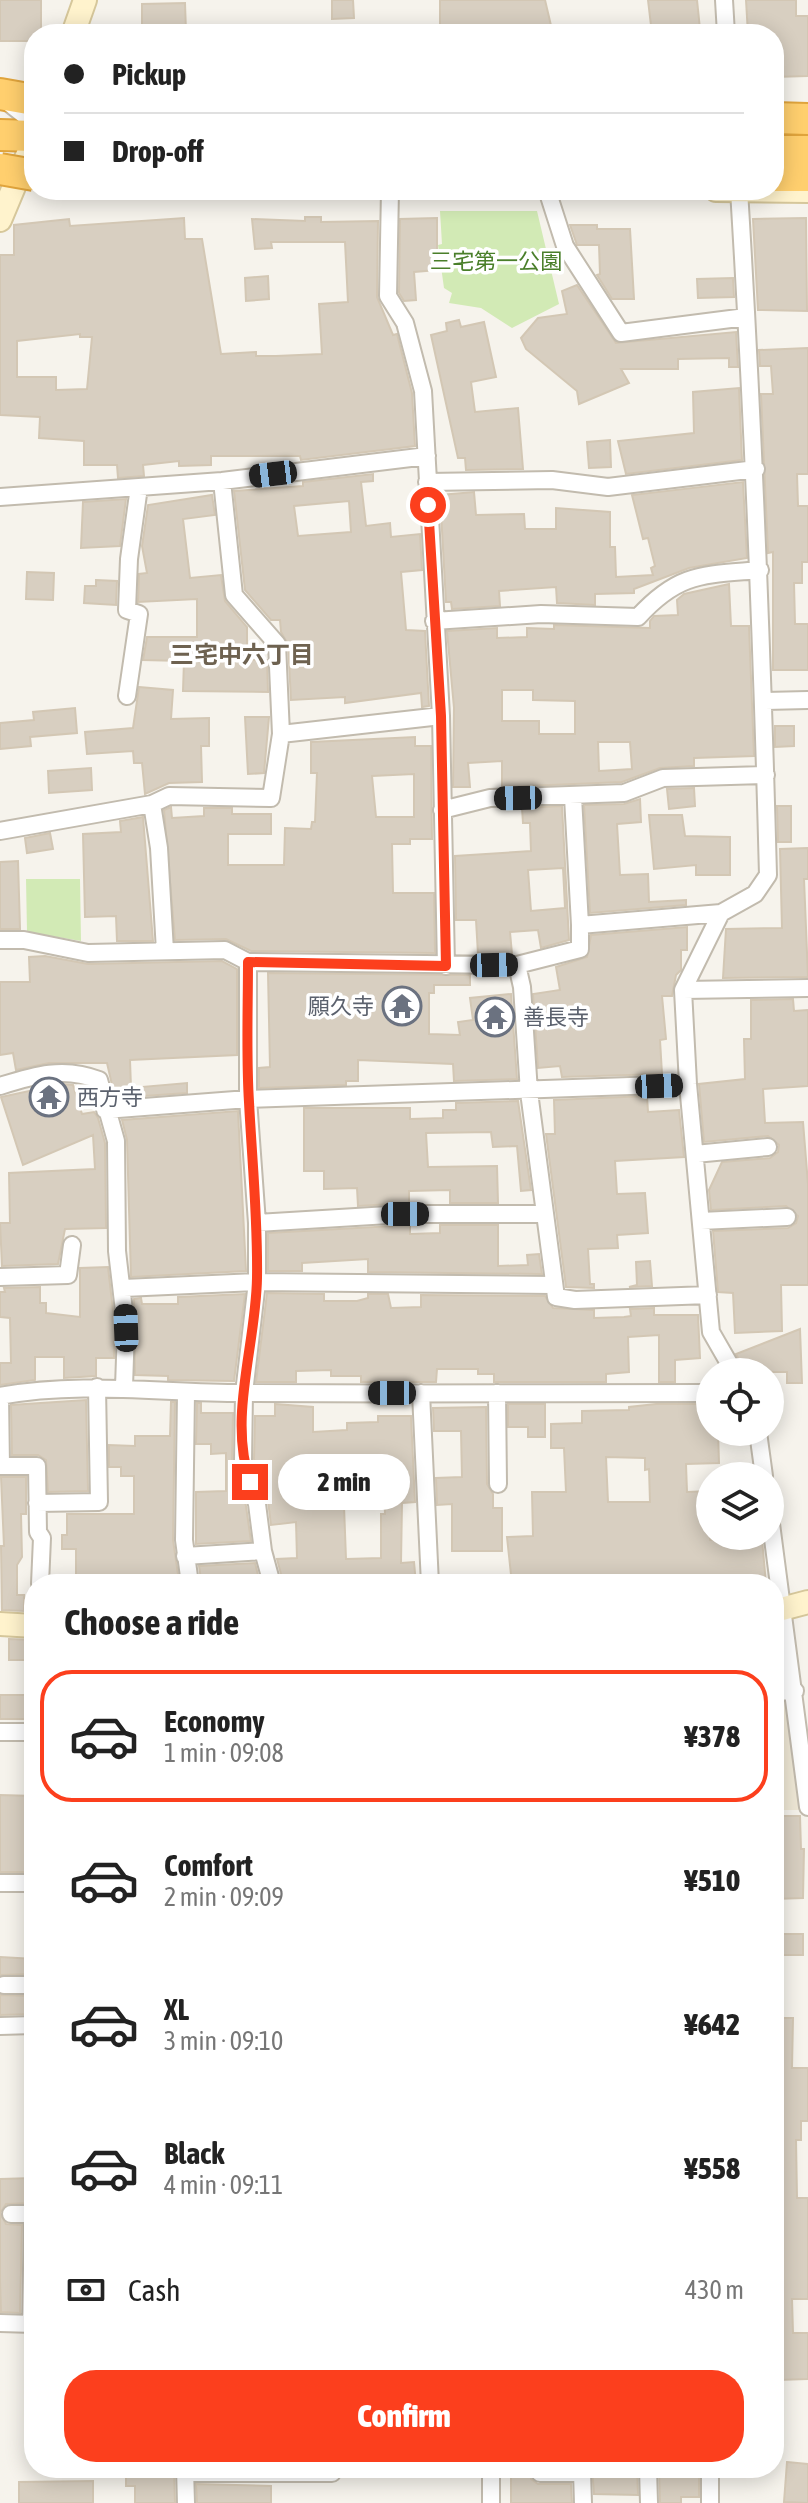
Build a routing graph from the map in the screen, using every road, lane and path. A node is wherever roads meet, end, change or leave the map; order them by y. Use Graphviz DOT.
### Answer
graph roads {
  1 [pos="85,0"];
  2 [pos="724,0"];
  3 [pos="77,24"];
  4 [pos="725,24"];
  5 [pos="0,96"];
  6 [pos="24,99"];
  7 [pos="24,116"];
  8 [pos="24,126"];
  9 [pos="0,127"];
  10 [pos="0,136"];
  11 [pos="24,137"];
  12 [pos="784,151"];
  13 [pos="808,151"];
  14 [pos="17,176"];
  15 [pos="784,176"];
  16 [pos="808,176"];
  17 [pos="784,191"];
  18 [pos="808,191"];
  19 [pos="390,200"];
  20 [pos="550,200"];
  21 [pos="740,200"];
  22 [pos="0,220"];
  23 [pos="746,317"];
  24 [pos="427,456"];
  25 [pos="756,469"];
  26 [pos="222,481"];
  27 [pos="427,482"];
  28 [pos="139,487"];
  29 [pos="0,497"];
  30 [pos="760,570"];
  31 [pos="434,621"];
  32 [pos="127,696"];
  33 [pos="808,700"];
  34 [pos="765,701"];
  35 [pos="441,716"];
  36 [pos="281,734"];
  37 [pos="766,775"];
  38 [pos="573,797"];
  39 [pos="152,804"];
  40 [pos="442,810"];
  41 [pos="0,831"];
  42 [pos="721,913"];
  43 [pos="580,925"];
  44 [pos="0,940"];
  45 [pos="165,951"];
  46 [pos="248,962"];
  47 [pos="517,965"];
  48 [pos="446,966"];
  49 [pos="808,988"];
  50 [pos="683,990"];
  51 [pos="688,1084"];
  52 [pos="0,1086"];
  53 [pos="529,1092"];
  54 [pos="248,1099"];
  55 [pos="105,1110"];
  56 [pos="768,1147"];
  57 [pos="695,1154"];
  58 [pos="545,1214"];
  59 [pos="787,1217"];
  60 [pos="701,1221"];
  61 [pos="257,1223"];
  62 [pos="72,1245"];
  63 [pos="0,1277"];
  64 [pos="257,1282"];
  65 [pos="552,1285"];
  66 [pos="124,1288"];
  67 [pos="708,1295"];
  68 [pos="726,1358"];
  69 [pos="97,1387"];
  70 [pos="124,1387"];
  71 [pos="186,1393"];
  72 [pos="244,1393"];
  73 [pos="421,1393"];
  74 [pos="497,1393"];
  75 [pos="696,1393"];
  76 [pos="0,1396"];
  77 [pos="498,1484"];
  78 [pos="37,1503"];
  79 [pos="773,1550"];
  80 [pos="263,1551"];
  81 [pos="185,1556"];
  82 [pos="40,1574"];
  83 [pos="188,1574"];
  84 [pos="269,1574"];
  85 [pos="430,1574"];
  86 [pos="776,1574"];
  87 [pos="808,1602"];
  88 [pos="784,1609"];
  89 [pos="0,1624"];
  90 [pos="24,1625"];
  91 [pos="784,1635"];
  92 [pos="795,1691"];
  93 [pos="784,1692"];
  94 [pos="0,1732"];
  95 [pos="24,1732"];
  96 [pos="807,1768"];
  97 [pos="808,1807"];
  98 [pos="0,1883"];
  99 [pos="24,1883"];
  100 [pos="4,1985"];
  101 [pos="24,1985"];
  102 [pos="24,2025"];
  103 [pos="0,2026"];
  104 [pos="11,2214"];
  105 [pos="24,2214"];
  106 [pos="0,2323"];
  107 [pos="24,2324"];
  108 [pos="185,2478"];
  109 [pos="491,2478"];
  110 [pos="582,2478"];
  111 [pos="648,2478"];
  112 [pos="710,2478"];
  113 [pos="186,2503"];
  114 [pos="491,2503"];
  115 [pos="583,2503"];
  116 [pos="649,2503"];
  117 [pos="710,2503"];
  1 -- 3 [label="main road"];
  2 -- 4 [label="street"];
  5 -- 6 [label="highway"];
  5 -- 7 [label="street"];
  8 -- 9 [label="main road"];
  10 -- 11 [label="highway"];
  12 -- 13 [label="highway"];
  14 -- 22 [label="main road"];
  15 -- 16 [label="highway"];
  17 -- 18 [label="main road"];
  19 -- 24 [label="street"];
  20 -- 23 [label="street"];
  21 -- 23 [label="street"];
  23 -- 25 [label="street"];
  24 -- 26 [label="street"];
  24 -- 27 [label="street"];
  25 -- 27 [label="street"];
  25 -- 30 [label="street"];
  26 -- 28 [label="street"];
  26 -- 36 [label="street"];
  27 -- 31 [label="street"];
  28 -- 29 [label="street"];
  28 -- 32 [label="street"];
  30 -- 31 [label="street"];
  30 -- 34 [label="street"];
  31 -- 35 [label="street"];
  33 -- 34 [label="street"];
  34 -- 37 [label="street"];
  35 -- 36 [label="street"];
  35 -- 40 [label="street"];
  36 -- 39 [label="street"];
  37 -- 38 [label="street"];
  37 -- 42 [label="street"];
  38 -- 40 [label="street"];
  38 -- 43 [label="street"];
  39 -- 41 [label="street"];
  39 -- 45 [label="street"];
  40 -- 48 [label="street"];
  42 -- 43 [label="street"];
  42 -- 50 [label="street"];
  43 -- 47 [label="street"];
  44 -- 45 [label="street"];
  45 -- 46 [label="street"];
  46 -- 48 [label="street"];
  46 -- 54 [label="street"];
  47 -- 48 [label="street"];
  47 -- 53 [label="street"];
  49 -- 50 [label="street"];
  50 -- 51 [label="street"];
  51 -- 53 [label="street"];
  51 -- 57 [label="street"];
  52 -- 55 [label="street"];
  53 -- 54 [label="street"];
  53 -- 58 [label="street"];
  54 -- 55 [label="street"];
  54 -- 61 [label="street"];
  55 -- 66 [label="street"];
  56 -- 57 [label="street"];
  57 -- 60 [label="street"];
  58 -- 61 [label="street"];
  58 -- 65 [label="street"];
  59 -- 60 [label="street"];
  60 -- 67 [label="street"];
  61 -- 64 [label="street"];
  62 -- 63 [label="street"];
  64 -- 65 [label="street"];
  64 -- 66 [label="street"];
  64 -- 72 [label="street"];
  65 -- 67 [label="street"];
  66 -- 70 [label="street"];
  67 -- 68 [label="street"];
  69 -- 70 [label="street"];
  69 -- 76 [label="street"];
  69 -- 78 [label="street"];
  70 -- 71 [label="street"];
  71 -- 72 [label="street"];
  71 -- 81 [label="street"];
  72 -- 73 [label="street"];
  72 -- 80 [label="street"];
  73 -- 74 [label="street"];
  73 -- 85 [label="street"];
  74 -- 75 [label="street"];
  74 -- 77 [label="street"];
  76 -- 78 [label="street"];
  78 -- 82 [label="street"];
  79 -- 86 [label="street"];
  80 -- 81 [label="street"];
  80 -- 84 [label="street"];
  81 -- 83 [label="street"];
  87 -- 88 [label="main road"];
  89 -- 90 [label="main road"];
  91 -- 92 [label="street"];
  92 -- 93 [label="street"];
  92 -- 96 [label="street"];
  94 -- 95 [label="street"];
  96 -- 97 [label="street"];
  98 -- 99 [label="street"];
  100 -- 101 [label="street"];
  102 -- 103 [label="street"];
  104 -- 105 [label="street"];
  106 -- 107 [label="street"];
  108 -- 113 [label="street"];
  109 -- 114 [label="street"];
  110 -- 115 [label="street"];
  111 -- 116 [label="street"];
  112 -- 117 [label="street"];
}
